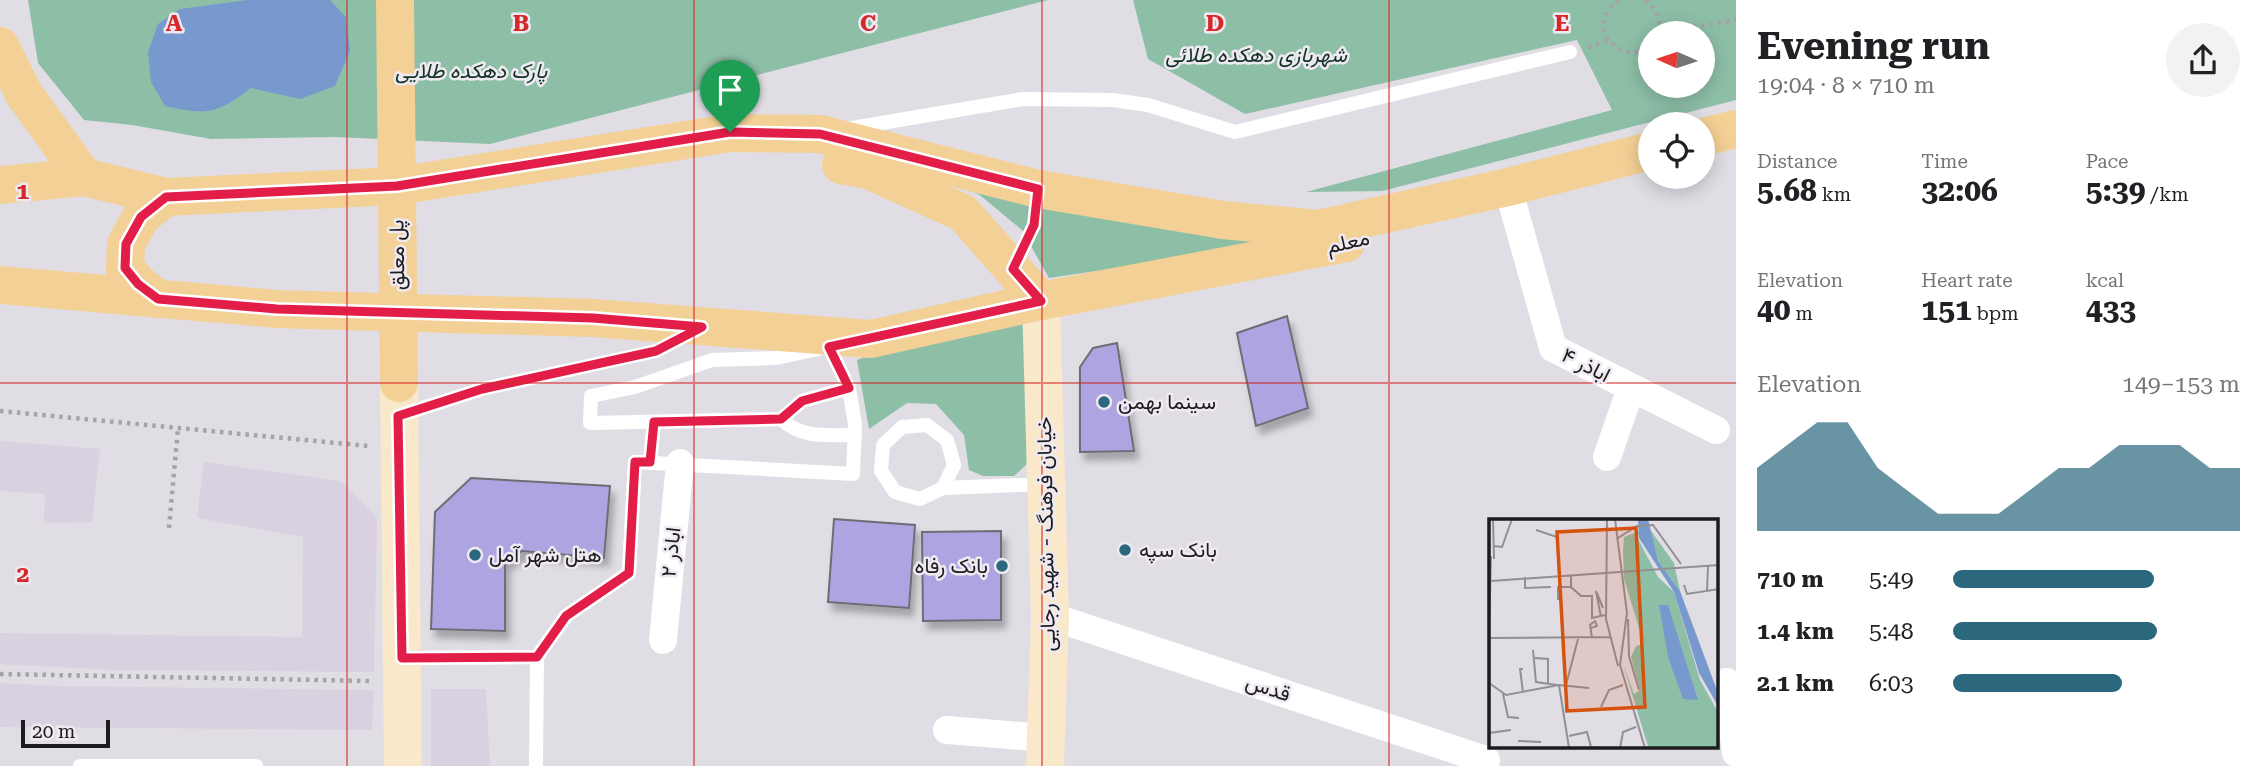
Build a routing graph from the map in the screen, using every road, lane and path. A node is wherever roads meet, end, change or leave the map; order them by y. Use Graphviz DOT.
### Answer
graph roads {
  1 [pos="395,0"];
  2 [pos="1619,0"];
  3 [pos="1645,0"];
  4 [pos="1736,20"];
  5 [pos="1660,21"];
  6 [pos="1715,24"];
  7 [pos="0,46"];
  8 [pos="1638,51"];
  9 [pos="1570,52"];
  10 [pos="1736,129"];
  11 [pos="820,134"];
  12 [pos="1715,134"];
  13 [pos="1736,148"];
  14 [pos="626,150"];
  15 [pos="1715,152"];
  16 [pos="1638,154"];
  17 [pos="1638,171"];
  18 [pos="84,177"];
  19 [pos="0,185"];
  20 [pos="166,197"];
  21 [pos="1512,202"];
  22 [pos="0,285"];
  23 [pos="158,299"];
  24 [pos="1041,301"];
  25 [pos="871,339"];
  26 [pos="829,347"];
  27 [pos="643,354"];
  28 [pos="849,388"];
  29 [pos="1631,388"];
  30 [pos="0,411"];
  31 [pos="398,416"];
  32 [pos="781,419"];
  33 [pos="654,422"];
  34 [pos="178,428"];
  35 [pos="1716,430"];
  36 [pos="855,435"];
  37 [pos="1607,457"];
  38 [pos="643,462"];
  39 [pos="680,463"];
  40 [pos="1046,484"];
  41 [pos="943,488"];
  42 [pos="169,528"];
  43 [pos="1050,616"];
  44 [pos="663,640"];
  45 [pos="537,657"];
  46 [pos="403,670"];
  47 [pos="0,674"];
  48 [pos="1727,682"];
  49 [pos="947,730"];
  50 [pos="1045,752"];
  51 [pos="1736,753"];
  52 [pos="1487,756"];
  53 [pos="80,766"];
  54 [pos="256,766"];
  55 [pos="403,766"];
  56 [pos="536,766"];
  1 -- 31 [label="main road, پل معلق"];
  2 -- 8 [label="path"];
  3 -- 5 [label="path"];
  4 -- 6 [label="path"];
  7 -- 18 [label="main road"];
  9 -- 11 [label="lane"];
  10 -- 12 [label="main road"];
  11 -- 14 [label="main road, معلم"];
  11 -- 16 [label="main road, معلم"];
  13 -- 15 [label="main road"];
  14 -- 20 [label="main road"];
  14 -- 24 [label="main road"];
  17 -- 21 [label="main road, معلم"];
  18 -- 19 [label="main road"];
  18 -- 20 [label="main road"];
  20 -- 23 [label="main road"];
  21 -- 24 [label="main road, معلم"];
  21 -- 29 [label="street, اباذر ۴"];
  22 -- 23 [label="main road, معلم"];
  23 -- 25 [label="main road, معلم"];
  24 -- 25 [label="main road, معلم"];
  24 -- 40 [label="main road, خیابان فرهنگ - شهید رجایی"];
  25 -- 26 [label="lane"];
  26 -- 28 [label="lane"];
  26 -- 33 [label="lane"];
  27 -- 31 [label="path"];
  28 -- 32 [label="lane"];
  28 -- 36 [label="lane"];
  29 -- 35 [label="street, اباذر ۴"];
  29 -- 37 [label="street"];
  30 -- 34 [label="path"];
  31 -- 34 [label="path"];
  31 -- 46 [label="main road"];
  32 -- 33 [label="lane"];
  32 -- 36 [label="lane"];
  33 -- 38 [label="lane"];
  34 -- 42 [label="path"];
  36 -- 39 [label="lane"];
  38 -- 39 [label="lane"];
  38 -- 45 [label="lane"];
  39 -- 44 [label="street, اباذر ۲"];
  40 -- 41 [label="lane"];
  40 -- 43 [label="main road, خیابان فرهنگ - شهید رجایی"];
  41 -- 41 [label="lane"];
  43 -- 50 [label="main road, خیابان فرهنگ - شهید رجایی"];
  43 -- 52 [label="street, قدس"];
  45 -- 46 [label="lane"];
  45 -- 56 [label="lane"];
  46 -- 47 [label="path"];
  46 -- 55 [label="main road"];
  48 -- 51 [label="street"];
  49 -- 50 [label="street"];
  53 -- 54 [label="lane"];
}
